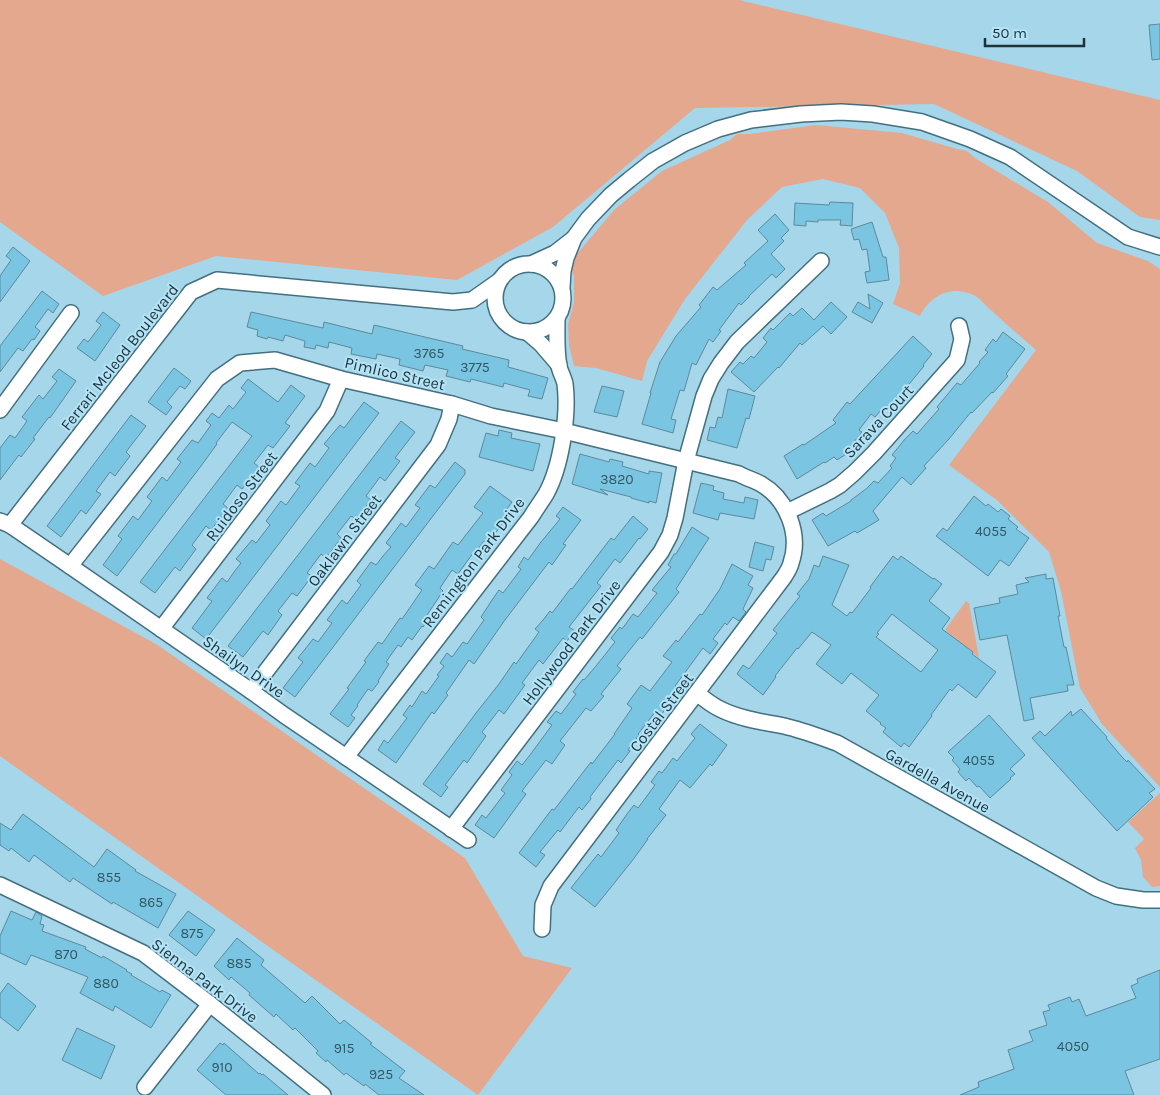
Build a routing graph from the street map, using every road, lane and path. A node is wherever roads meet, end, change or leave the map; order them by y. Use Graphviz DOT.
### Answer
graph roads {
  1 [pos="574,238"];
  2 [pos="1160,247"];
  3 [pos="821,261"];
  4 [pos="531,264"];
  5 [pos="499,281"];
  6 [pos="562,287"];
  7 [pos="472,300"];
  8 [pos="71,313"];
  9 [pos="499,314"];
  10 [pos="557,319"];
  11 [pos="959,326"];
  12 [pos="527,332"];
  13 [pos="559,365"];
  14 [pos="341,379"];
  15 [pos="452,404"];
  16 [pos="0,410"];
  17 [pos="564,431"];
  18 [pos="686,461"];
  19 [pos="786,512"];
  20 [pos="5,523"];
  21 [pos="70,566"];
  22 [pos="161,629"];
  23 [pos="251,691"];
  24 [pos="697,693"];
  25 [pos="346,756"];
  26 [pos="451,829"];
  27 [pos="468,840"];
  28 [pos="0,885"];
  29 [pos="1160,900"];
  30 [pos="542,930"];
  31 [pos="210,1004"];
  32 [pos="145,1087"];
  33 [pos="323,1095"];
  1 -- 2 [label="street"];
  1 -- 4 [label="street"];
  1 -- 6 [label="street"];
  3 -- 18 [label="street, Hollywood Park Drive"];
  4 -- 5 [label="street"];
  4 -- 6 [label="street"];
  5 -- 7 [label="street"];
  5 -- 9 [label="street"];
  6 -- 10 [label="street"];
  7 -- 9 [label="street"];
  7 -- 20 [label="street, Ferrari Mcleod Boulevard"];
  8 -- 16 [label="street"];
  9 -- 12 [label="street"];
  10 -- 12 [label="street"];
  10 -- 13 [label="street, Remington Park Drive"];
  11 -- 19 [label="street, Sarava Court"];
  12 -- 13 [label="street, Remington Park Drive"];
  13 -- 17 [label="street, Remington Park Drive"];
  14 -- 15 [label="street, Pimlico Street"];
  14 -- 21 [label="street, Pimlico Street"];
  14 -- 22 [label="street, Ruidoso Street"];
  15 -- 17 [label="street, Pimlico Street"];
  15 -- 23 [label="street, Oaklawn Street"];
  17 -- 18 [label="street, Pimlico Street"];
  17 -- 25 [label="street, Remington Park Drive"];
  18 -- 19 [label="street, Pimlico Street"];
  18 -- 26 [label="street, Hollywood Park Drive"];
  19 -- 24 [label="street, Costal Street"];
  20 -- 21 [label="street, Shailyn Drive"];
  21 -- 22 [label="street, Shailyn Drive"];
  22 -- 23 [label="street, Shailyn Drive"];
  23 -- 25 [label="street, Shailyn Drive"];
  24 -- 29 [label="street, Gardella Avenue"];
  24 -- 30 [label="street, Costal Street"];
  25 -- 26 [label="street, Shailyn Drive"];
  26 -- 27 [label="street, Shailyn Drive"];
  28 -- 31 [label="street, Sienna Park Drive"];
  31 -- 32 [label="street"];
  31 -- 33 [label="street, Sienna Park Drive"];
}
